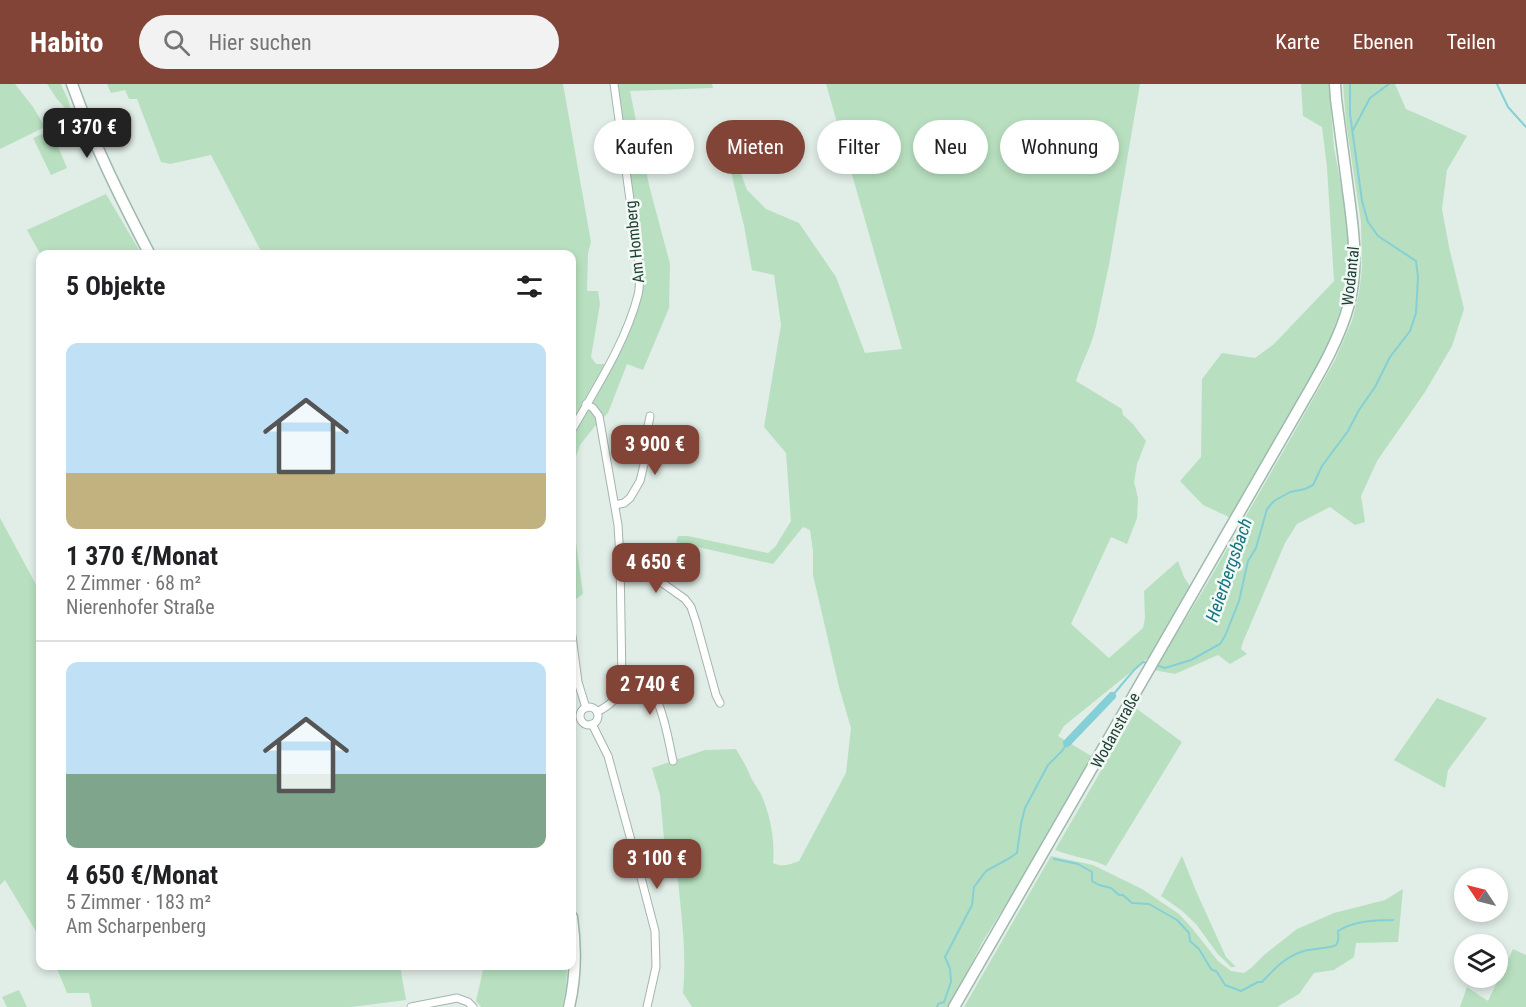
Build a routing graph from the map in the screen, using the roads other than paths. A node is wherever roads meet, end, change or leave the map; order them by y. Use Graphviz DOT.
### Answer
graph roads {
  1 [pos="72,84"];
  2 [pos="614,84"];
  3 [pos="1335,84"];
  4 [pos="147,250"];
  5 [pos="586,404"];
  6 [pos="650,416"];
  7 [pos="576,423"];
  8 [pos="1275,452"];
  9 [pos="615,505"];
  10 [pos="620,558"];
  11 [pos="576,667"];
  12 [pos="622,669"];
  13 [pos="720,703"];
  14 [pos="586,708"];
  15 [pos="597,712"];
  16 [pos="581,719"];
  17 [pos="576,721"];
  18 [pos="592,724"];
  19 [pos="673,761"];
  20 [pos="574,970"];
  21 [pos="435,1005"];
  22 [pos="411,1007"];
  23 [pos="474,1007"];
  24 [pos="569,1007"];
  25 [pos="647,1007"];
  26 [pos="954,1007"];
  1 -- 4 [label="main road"];
  2 -- 5 [label="street, Am Homberg"];
  3 -- 8 [label="main road, Wodantal"];
  5 -- 7 [label="street, Am Homberg"];
  5 -- 9 [label="street"];
  6 -- 9 [label="street"];
  8 -- 26 [label="main road, Wodanstraße"];
  9 -- 10 [label="street"];
  10 -- 12 [label="street"];
  10 -- 13 [label="street"];
  11 -- 14 [label="street"];
  12 -- 15 [label="street"];
  12 -- 19 [label="street"];
  14 -- 15 [label="street"];
  14 -- 16 [label="street"];
  15 -- 18 [label="street"];
  16 -- 17 [label="street"];
  16 -- 18 [label="street"];
  18 -- 25 [label="street"];
  20 -- 24 [label="main road"];
  21 -- 22 [label="street"];
  21 -- 23 [label="street"];
}
